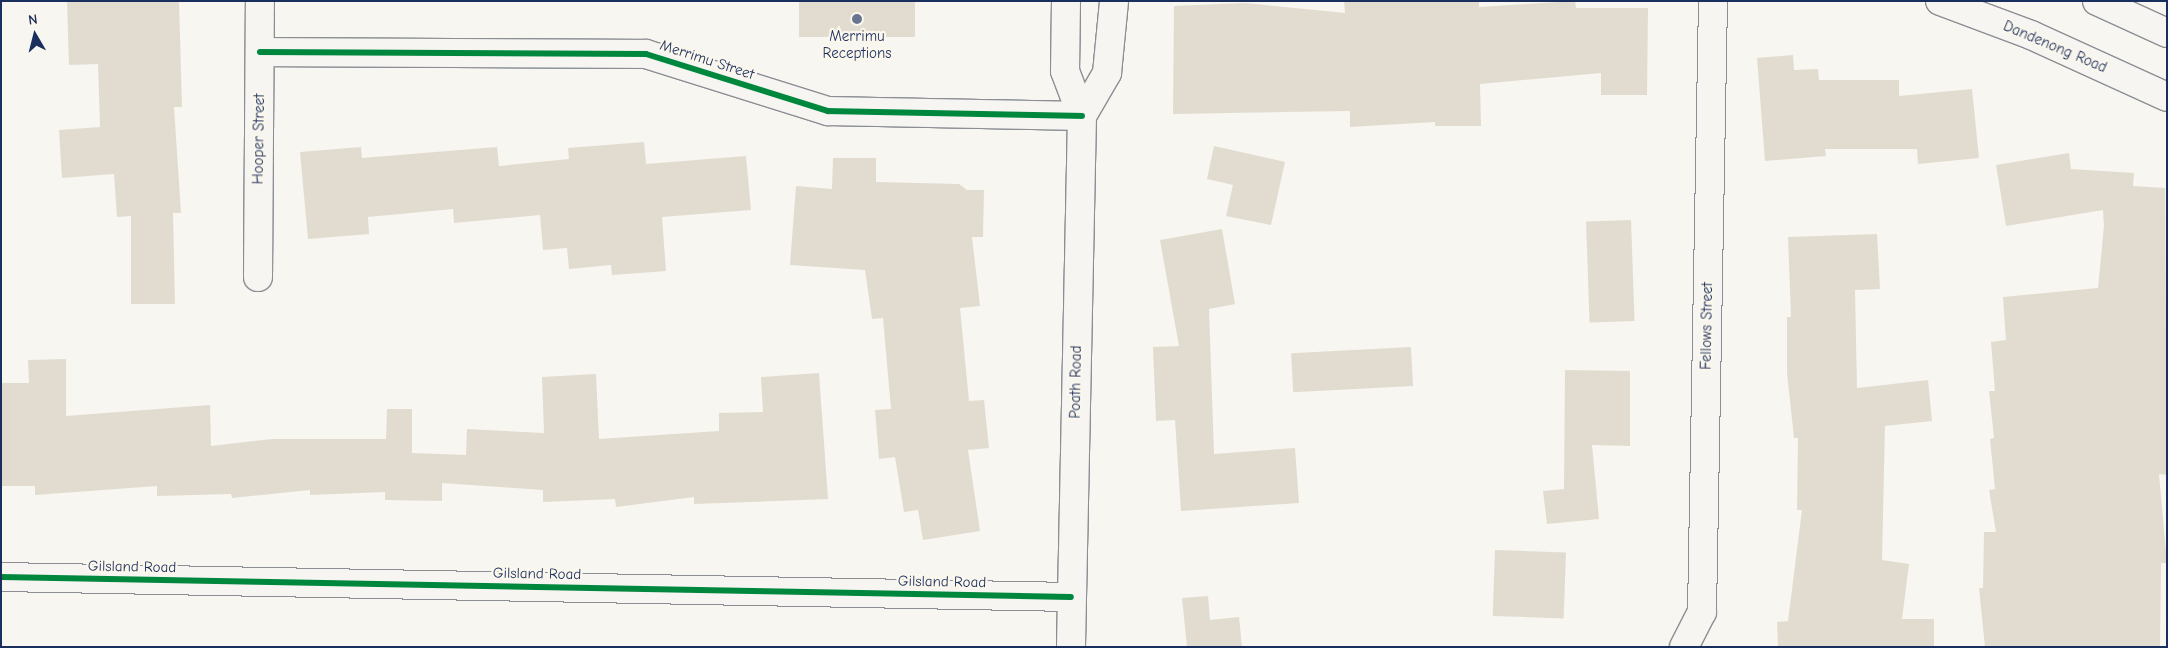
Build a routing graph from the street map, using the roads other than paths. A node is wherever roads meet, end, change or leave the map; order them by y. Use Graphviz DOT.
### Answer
graph roads {
  1 [pos="260,1"];
  2 [pos="1066,1"];
  3 [pos="1114,1"];
  4 [pos="1713,1"];
  5 [pos="1940,1"];
  6 [pos="2098,1"];
  7 [pos="2167,33"];
  8 [pos="260,52"];
  9 [pos="2167,97"];
  10 [pos="1082,116"];
  11 [pos="258,277"];
  12 [pos="1,577"];
  13 [pos="1072,597"];
  14 [pos="1071,647"];
  15 [pos="1684,647"];
  1 -- 8 [label="main road, Hooper Street"];
  2 -- 10 [label="main road, Poath Road"];
  3 -- 10 [label="main road, Poath Road"];
  4 -- 15 [label="main road, Fellows Street"];
  5 -- 9 [label="main road, Dandenong Road"];
  6 -- 7 [label="main road"];
  8 -- 10 [label="main road, Merrimu Street"];
  8 -- 11 [label="main road, Hooper Street"];
  10 -- 13 [label="main road, Poath Road"];
  12 -- 13 [label="main road, Gilsland Road"];
  13 -- 14 [label="main road, Poath Road"];
}
